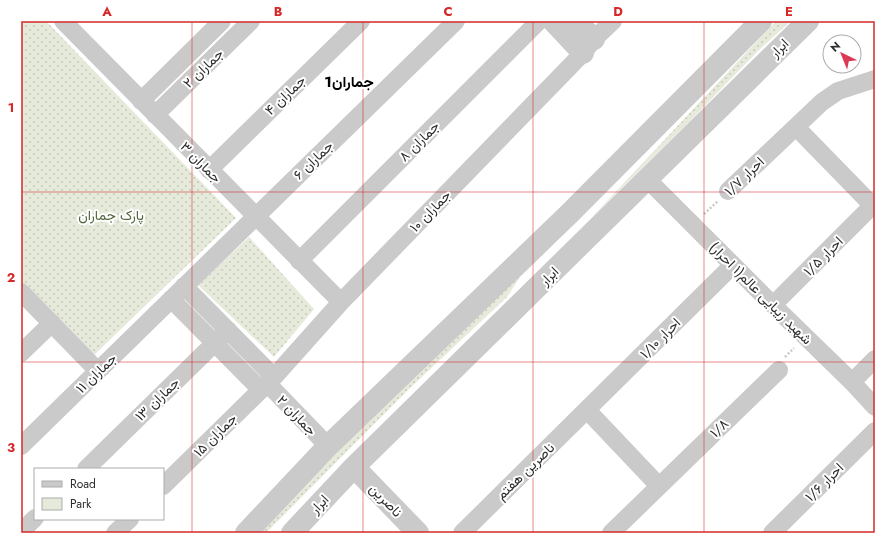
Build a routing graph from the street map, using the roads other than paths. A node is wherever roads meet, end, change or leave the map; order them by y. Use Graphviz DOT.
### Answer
graph roads {
  1 [pos="62,21"];
  2 [pos="222,21"];
  3 [pos="251,21"];
  4 [pos="361,21"];
  5 [pos="456,21"];
  6 [pos="539,21"];
  7 [pos="553,21"];
  8 [pos="576,21"];
  9 [pos="613,21"];
  10 [pos="761,21"];
  11 [pos="808,21"];
  12 [pos="589,46"];
  13 [pos="875,79"];
  14 [pos="141,101"];
  15 [pos="155,115"];
  16 [pos="796,127"];
  17 [pos="209,170"];
  18 [pos="647,179"];
  19 [pos="728,191"];
  20 [pos="874,205"];
  21 [pos="256,217"];
  22 [pos="299,261"];
  23 [pos="734,266"];
  24 [pos="184,286"];
  25 [pos="21,292"];
  26 [pos="171,299"];
  27 [pos="341,302"];
  28 [pos="773,305"];
  29 [pos="52,323"];
  30 [pos="228,330"];
  31 [pos="214,343"];
  32 [pos="21,353"];
  33 [pos="875,359"];
  34 [pos="779,370"];
  35 [pos="98,371"];
  36 [pos="852,382"];
  37 [pos="267,383"];
  38 [pos="875,407"];
  39 [pos="588,410"];
  40 [pos="875,431"];
  41 [pos="21,446"];
  42 [pos="328,446"];
  43 [pos="354,467"];
  44 [pos="87,468"];
  45 [pos="164,485"];
  46 [pos="659,486"];
  47 [pos="34,519"];
  48 [pos="129,520"];
  49 [pos="21,532"];
  50 [pos="115,533"];
  51 [pos="246,533"];
  52 [pos="292,533"];
  53 [pos="418,533"];
  54 [pos="462,533"];
  55 [pos="611,533"];
  56 [pos="772,533"];
  1 -- 14 [label="street, جماران ۳"];
  2 -- 14 [label="street, جماران ۲"];
  3 -- 15 [label="street, جماران ۲"];
  4 -- 17 [label="street, جماران ۴"];
  5 -- 21 [label="street, جماران ۶"];
  6 -- 22 [label="street, جماران ۸"];
  7 -- 12 [label="street"];
  8 -- 12 [label="street"];
  9 -- 12 [label="street, جماران ۱۰"];
  10 -- 42 [label="street"];
  11 -- 18 [label="street, ابرار"];
  12 -- 27 [label="street, جماران ۱۰"];
  13 -- 16 [label="street, ۱/۷ احرار"];
  14 -- 15 [label="street, جماران ۳"];
  15 -- 17 [label="street, جماران ۳"];
  16 -- 19 [label="street, ۱/۷ احرار"];
  16 -- 20 [label="street"];
  17 -- 21 [label="street, جماران ۳"];
  18 -- 23 [label="street, شهید زیبایی عالم(۱ احرار)"];
  18 -- 43 [label="street, ابرار"];
  20 -- 28 [label="street, ۱/۵ احرار"];
  21 -- 22 [label="street, جماران ۳"];
  21 -- 24 [label="street, جماران ۶"];
  22 -- 27 [label="street, جماران ۳"];
  23 -- 28 [label="street, شهید زیبایی عالم(۱ احرار)"];
  23 -- 39 [label="street, ۱/۱۰ احرار"];
  24 -- 26 [label="street, جماران ۶"];
  24 -- 30 [label="street"];
  25 -- 29 [label="street"];
  26 -- 31 [label="street"];
  26 -- 35 [label="street, جماران ۱۱"];
  27 -- 37 [label="street, جماران ۱۰"];
  28 -- 36 [label="street, شهید زیبایی عالم(۱ احرار)"];
  29 -- 32 [label="street"];
  29 -- 35 [label="street"];
  30 -- 31 [label="street, جماران ۱۳"];
  30 -- 37 [label="street"];
  31 -- 37 [label="street"];
  31 -- 44 [label="street, جماران ۱۳"];
  33 -- 36 [label="street"];
  34 -- 46 [label="street, ۱/۸"];
  35 -- 41 [label="street, جماران ۱۱"];
  36 -- 38 [label="street, شهید زیبایی عالم(۱ احرار)"];
  37 -- 42 [label="street, جماران ۲"];
  37 -- 45 [label="street, جماران ۱۵"];
  39 -- 46 [label="street"];
  39 -- 54 [label="street, ناصرین هفتم"];
  40 -- 56 [label="street, ۱/۶ احرار"];
  42 -- 51 [label="street"];
  43 -- 52 [label="street, ابرار"];
  43 -- 53 [label="street, ناصرین"];
  46 -- 55 [label="street, ۱/۸"];
  47 -- 49 [label="street"];
  48 -- 50 [label="street"];
}
